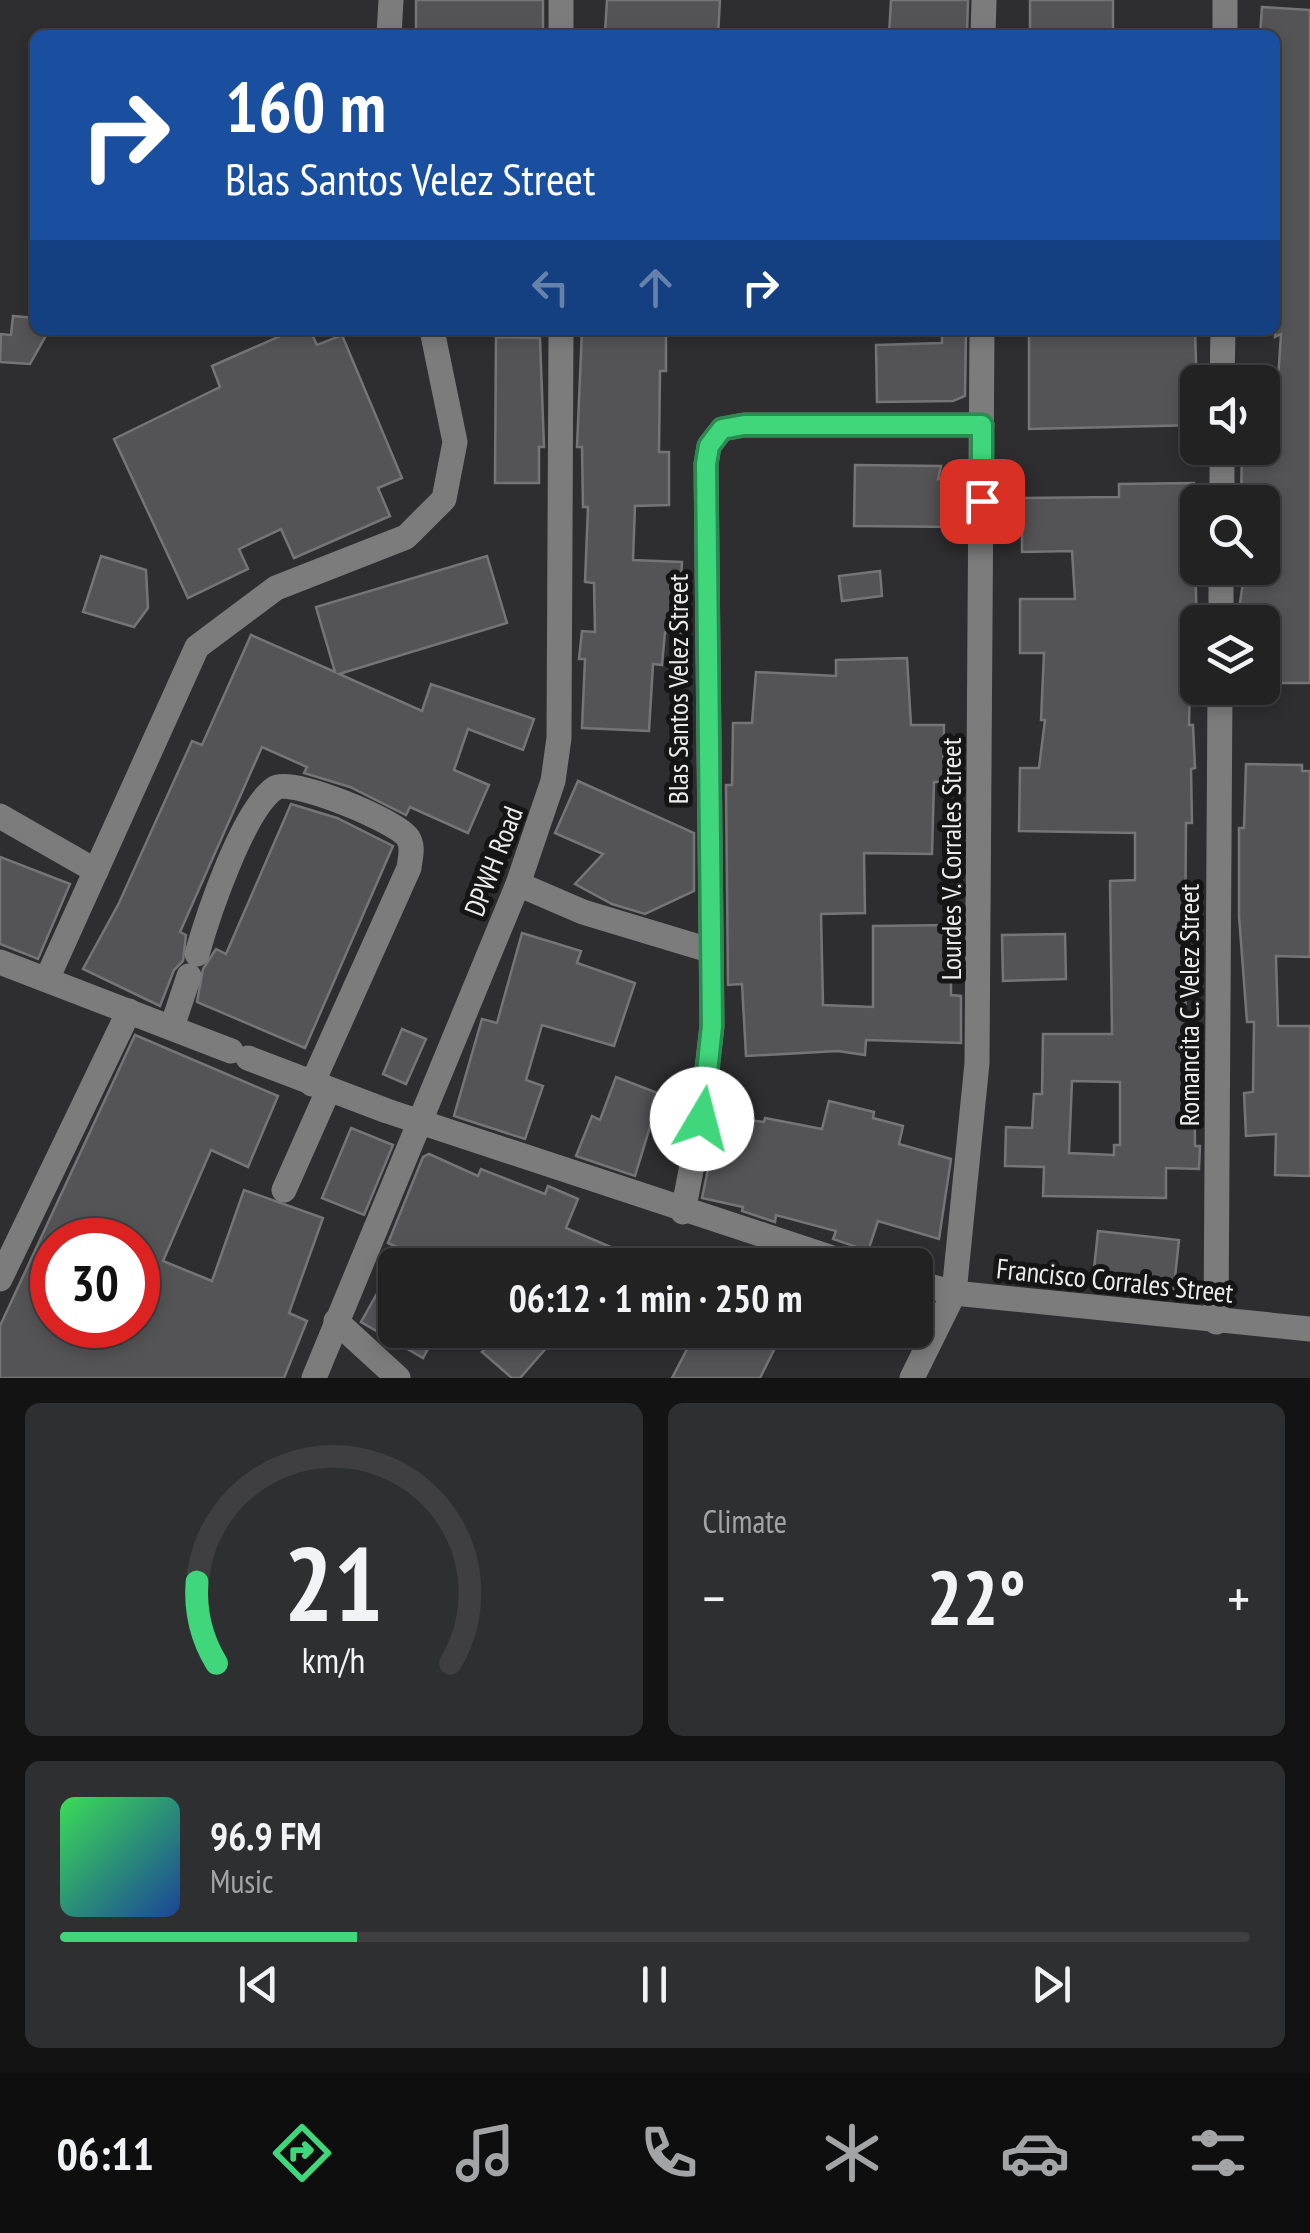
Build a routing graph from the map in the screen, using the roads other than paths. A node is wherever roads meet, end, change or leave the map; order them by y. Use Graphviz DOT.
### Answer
graph roads {
  1 [pos="391,0"];
  2 [pos="562,0"];
  3 [pos="984,0"];
  4 [pos="1225,0"];
  5 [pos="389,30"];
  6 [pos="561,30"];
  7 [pos="983,30"];
  8 [pos="1224,30"];
  9 [pos="433,335"];
  10 [pos="560,335"];
  11 [pos="982,335"];
  12 [pos="1223,335"];
  13 [pos="1222,365"];
  14 [pos="982,425"];
  15 [pos="1220,705"];
  16 [pos="0,816"];
  17 [pos="96,870"];
  18 [pos="518,884"];
  19 [pos="709,950"];
  20 [pos="0,962"];
  21 [pos="47,979"];
  22 [pos="130,1011"];
  23 [pos="172,1027"];
  24 [pos="320,1088"];
  25 [pos="420,1122"];
  26 [pos="284,1190"];
  27 [pos="683,1212"];
  28 [pos="799,1248"];
  29 [pos="0,1279"];
  30 [pos="933,1288"];
  31 [pos="954,1294"];
  32 [pos="336,1320"];
  33 [pos="1216,1322"];
  34 [pos="1310,1329"];
  35 [pos="314,1378"];
  36 [pos="398,1378"];
  37 [pos="912,1378"];
  1 -- 5 [label="street"];
  2 -- 6 [label="street"];
  3 -- 7 [label="street"];
  4 -- 8 [label="street"];
  9 -- 17 [label="street"];
  10 -- 18 [label="street, DPWH Road"];
  11 -- 14 [label="street, Lourdes V. Corrales Street"];
  12 -- 13 [label="street"];
  14 -- 19 [label="street, Blas Santos Velez Street"];
  14 -- 31 [label="street, Lourdes V. Corrales Street"];
  15 -- 33 [label="street, Romancita C. Velez Street"];
  16 -- 17 [label="street"];
  17 -- 21 [label="street"];
  18 -- 19 [label="street"];
  18 -- 25 [label="street, DPWH Road"];
  19 -- 27 [label="street, Blas Santos Velez Street"];
  20 -- 21 [label="street"];
  21 -- 22 [label="street"];
  22 -- 23 [label="street"];
  22 -- 29 [label="street"];
  23 -- 24 [label="street"];
  23 -- 24 [label="street"];
  24 -- 25 [label="street"];
  24 -- 26 [label="street"];
  25 -- 27 [label="street"];
  25 -- 32 [label="street, DPWH Road"];
  27 -- 28 [label="street"];
  30 -- 31 [label="street, Francisco Corrales Street"];
  31 -- 33 [label="street, Francisco Corrales Street"];
  31 -- 37 [label="street, Lourdes V. Corrales Street"];
  32 -- 35 [label="street, DPWH Road"];
  32 -- 36 [label="street"];
  33 -- 34 [label="street, Francisco Corrales Street"];
}
